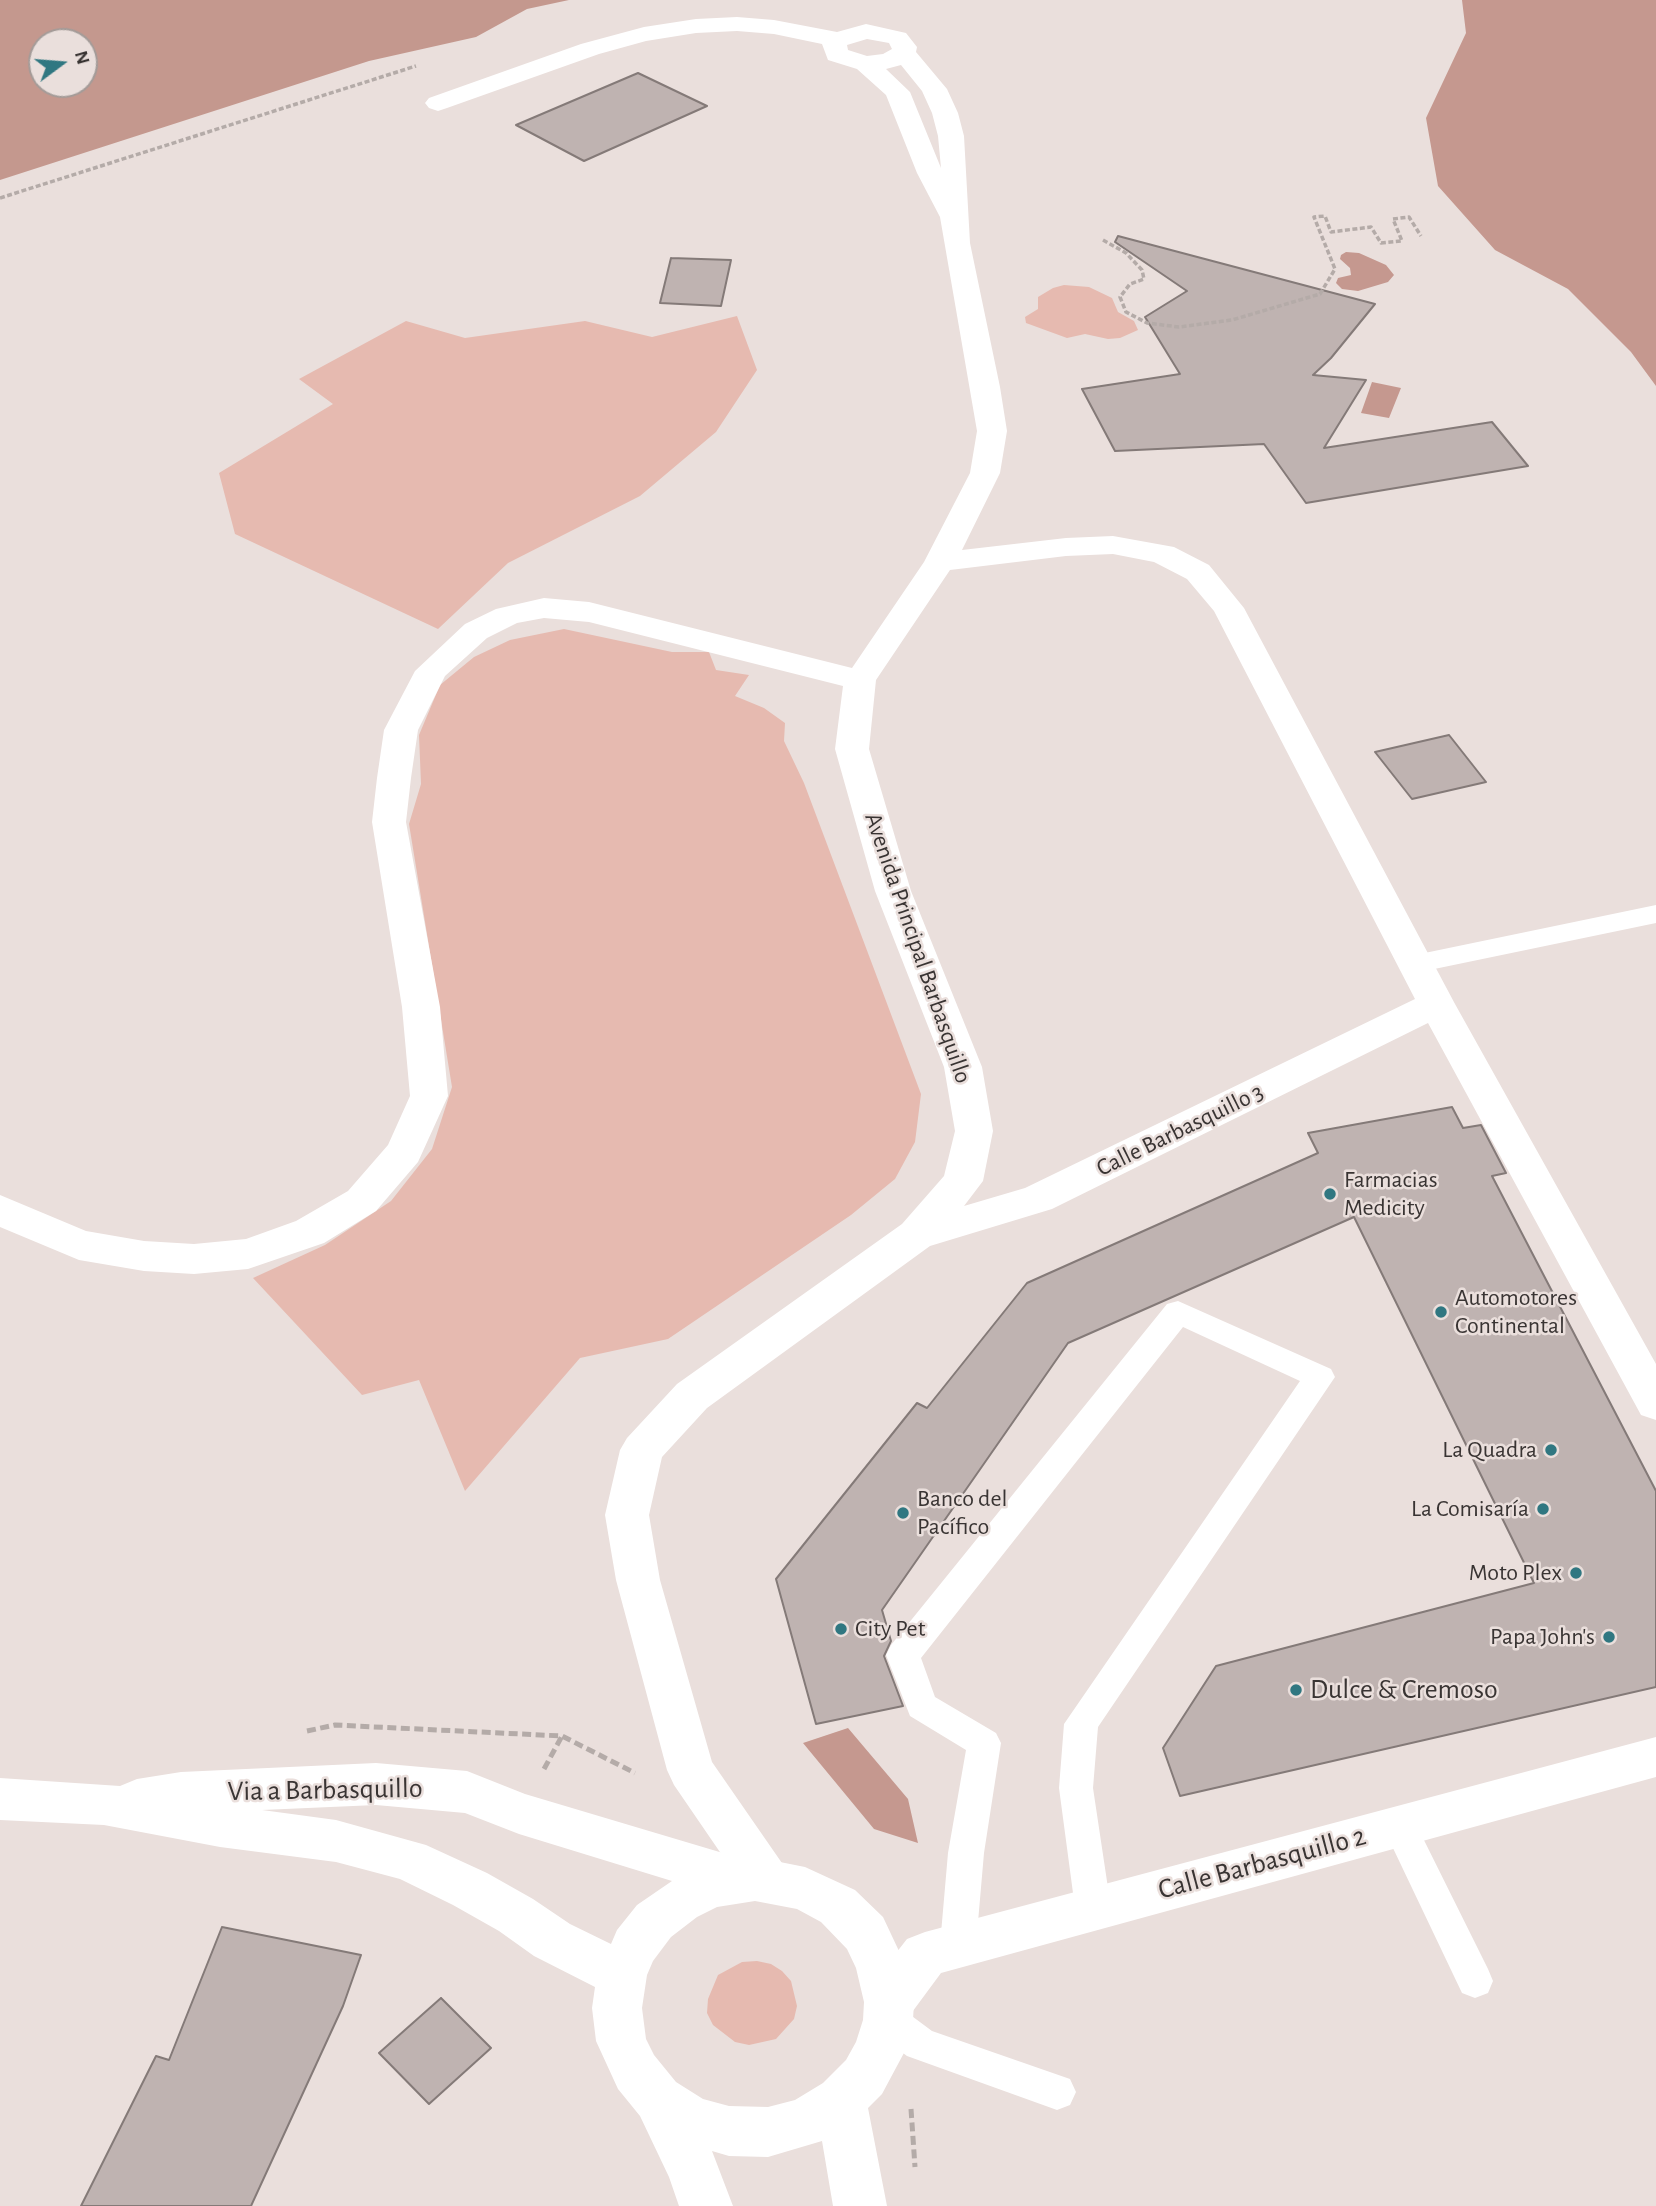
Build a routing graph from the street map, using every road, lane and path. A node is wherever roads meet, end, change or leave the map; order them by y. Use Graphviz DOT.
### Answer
graph roads {
  1 [pos="838,40"];
  2 [pos="904,53"];
  3 [pos="425,64"];
  4 [pos="866,64"];
  5 [pos="939,99"];
  6 [pos="901,102"];
  7 [pos="438,103"];
  8 [pos="0,198"];
  9 [pos="953,218"];
  10 [pos="1421,236"];
  11 [pos="1103,240"];
  12 [pos="940,562"];
  13 [pos="860,680"];
  14 [pos="1656,914"];
  15 [pos="1415,964"];
  16 [pos="1436,1004"];
  17 [pos="0,1210"];
  18 [pos="916,1235"];
  19 [pos="1656,1403"];
  20 [pos="562,1736"];
  21 [pos="1656,1757"];
  22 [pos="636,1774"];
  23 [pos="0,1799"];
  24 [pos="104,1804"];
  25 [pos="1399,1825"];
  26 [pos="755,1881"];
  27 [pos="1093,1908"];
  28 [pos="958,1945"];
  29 [pos="622,1975"];
  30 [pos="1475,1981"];
  31 [pos="899,2022"];
  32 [pos="1057,2092"];
  33 [pos="658,2099"];
  34 [pos="841,2101"];
  35 [pos="917,2179"];
  36 [pos="706,2206"];
  37 [pos="860,2206"];
  1 -- 2 [label="street, Avenida Principal Barbasquillo"];
  1 -- 4 [label="street"];
  1 -- 7 [label="street"];
  2 -- 4 [label="street"];
  2 -- 5 [label="street, Avenida Principal Barbasquillo"];
  3 -- 8 [label="path"];
  4 -- 6 [label="street"];
  5 -- 6 [label="street"];
  5 -- 9 [label="street, Avenida Principal Barbasquillo"];
  6 -- 9 [label="street"];
  9 -- 12 [label="street, Avenida Principal Barbasquillo"];
  10 -- 11 [label="path"];
  12 -- 13 [label="street, Avenida Principal Barbasquillo"];
  12 -- 15 [label="street"];
  13 -- 17 [label="street"];
  13 -- 18 [label="street, Avenida Principal Barbasquillo"];
  14 -- 15 [label="lane"];
  15 -- 16 [label="street"];
  16 -- 18 [label="street, Calle Barbasquillo 3"];
  16 -- 19 [label="street"];
  18 -- 26 [label="street, Avenida Principal Barbasquillo"];
  20 -- 22 [label="path"];
  21 -- 25 [label="street, Calle Barbasquillo 2"];
  23 -- 24 [label="street, Via a Barbasquillo"];
  24 -- 26 [label="street, Via a Barbasquillo"];
  24 -- 29 [label="street, Via a Barbasquillo"];
  25 -- 27 [label="street, Calle Barbasquillo 2"];
  25 -- 30 [label="lane"];
  26 -- 29 [label="street"];
  26 -- 31 [label="street, Via a Barbasquillo"];
  27 -- 28 [label="street, Calle Barbasquillo 2"];
  27 -- 28 [label="lane"];
  28 -- 31 [label="street, Calle Barbasquillo 2"];
  29 -- 33 [label="street"];
  31 -- 32 [label="lane"];
  31 -- 34 [label="street"];
  31 -- 35 [label="path"];
  33 -- 34 [label="street"];
  33 -- 36 [label="street"];
  34 -- 37 [label="street"];
}
